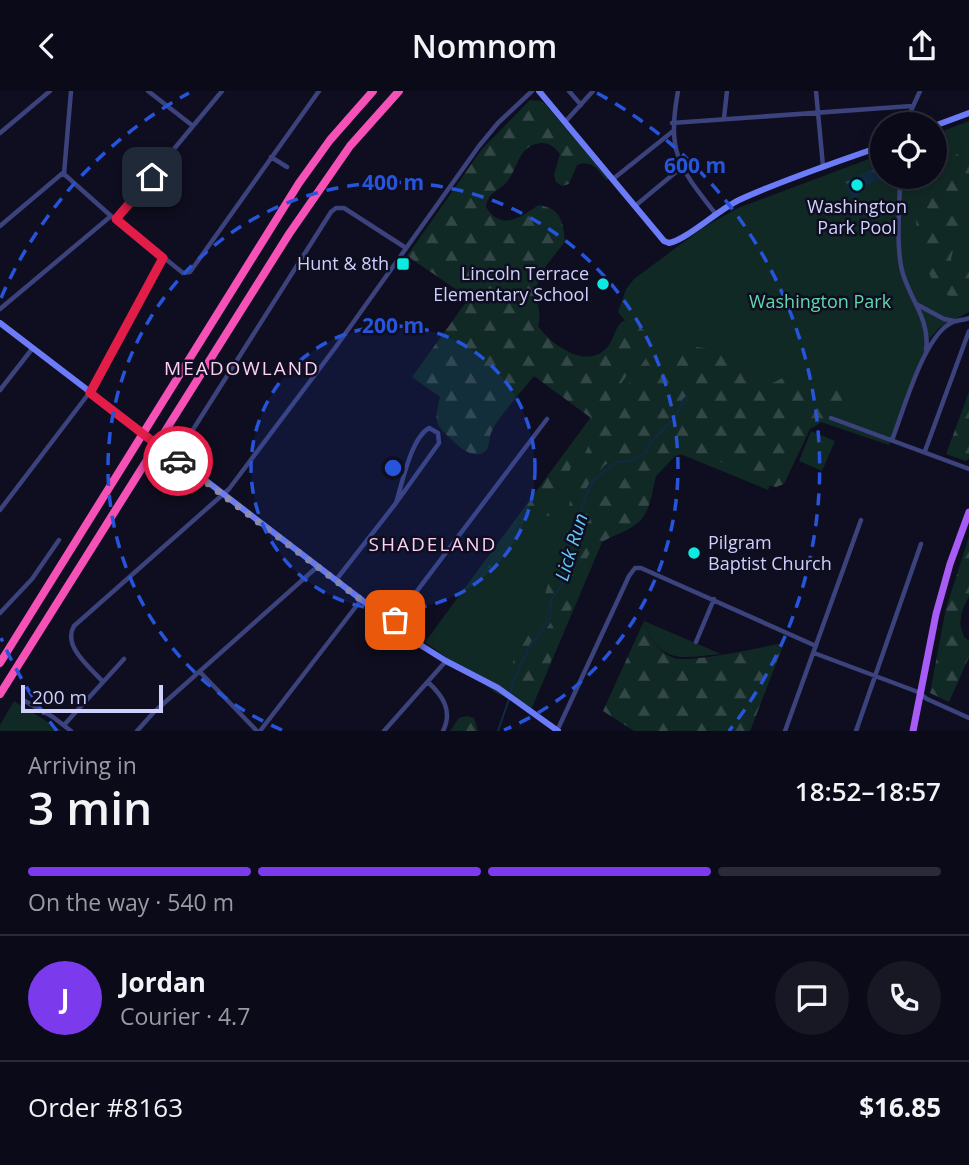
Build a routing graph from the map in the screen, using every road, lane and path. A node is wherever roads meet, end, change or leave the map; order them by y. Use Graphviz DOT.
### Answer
graph roads {
  1 [pos="50,91"];
  2 [pos="71,91"];
  3 [pos="148,91"];
  4 [pos="222,91"];
  5 [pos="319,91"];
  6 [pos="373,91"];
  7 [pos="399,91"];
  8 [pos="532,91"];
  9 [pos="539,91"];
  10 [pos="569,91"];
  11 [pos="593,91"];
  12 [pos="678,91"];
  13 [pos="727,91"];
  14 [pos="816,91"];
  15 [pos="920,91"];
  16 [pos="581,105"];
  17 [pos="912,106"];
  18 [pos="910,112"];
  19 [pos="817,113"];
  20 [pos="969,113"];
  21 [pos="724,118"];
  22 [pos="947,121"];
  23 [pos="565,122"];
  24 [pos="672,123"];
  25 [pos="193,126"];
  26 [pos="673,131"];
  27 [pos="0,133"];
  28 [pos="870,150"];
  29 [pos="271,157"];
  30 [pos="823,166"];
  31 [pos="287,167"];
  32 [pos="682,167"];
  33 [pos="64,173"];
  34 [pos="613,179"];
  35 [pos="900,189"];
  36 [pos="635,206"];
  37 [pos="715,213"];
  38 [pos="113,218"];
  39 [pos="0,226"];
  40 [pos="407,248"];
  41 [pos="163,258"];
  42 [pos="918,304"];
  43 [pos="0,309"];
  44 [pos="969,318"];
  45 [pos="954,321"];
  46 [pos="0,323"];
  47 [pos="969,331"];
  48 [pos="32,349"];
  49 [pos="926,350"];
  50 [pos="0,390"];
  51 [pos="90,393"];
  52 [pos="831,418"];
  53 [pos="547,419"];
  54 [pos="892,440"];
  55 [pos="925,451"];
  56 [pos="175,459"];
  57 [pos="969,469"];
  58 [pos="223,496"];
  59 [pos="396,503"];
  60 [pos="0,510"];
  61 [pos="969,512"];
  62 [pos="861,520"];
  63 [pos="58,540"];
  64 [pos="921,544"];
  65 [pos="317,567"];
  66 [pos="336,581"];
  67 [pos="361,600"];
  68 [pos="714,600"];
  69 [pos="0,613"];
  70 [pos="393,624"];
  71 [pos="696,642"];
  72 [pos="816,646"];
  73 [pos="814,653"];
  74 [pos="124,659"];
  75 [pos="446,661"];
  76 [pos="0,663"];
  77 [pos="200,672"];
  78 [pos="874,676"];
  79 [pos="103,682"];
  80 [pos="428,683"];
  81 [pos="0,694"];
  82 [pos="920,694"];
  83 [pos="25,701"];
  84 [pos="969,719"];
  85 [pos="64,725"];
  86 [pos="71,731"];
  87 [pos="137,731"];
  88 [pos="259,731"];
  89 [pos="384,731"];
  90 [pos="443,731"];
  91 [pos="558,731"];
  92 [pos="785,731"];
  93 [pos="856,731"];
  94 [pos="913,731"];
  1 -- 27 [label="street"];
  2 -- 33 [label="street"];
  3 -- 25 [label="street"];
  4 -- 25 [label="street"];
  5 -- 29 [label="street"];
  6 -- 76 [label="highway"];
  7 -- 81 [label="highway"];
  8 -- 40 [label="street"];
  9 -- 23 [label="main road"];
  10 -- 16 [label="street"];
  11 -- 16 [label="street"];
  12 -- 24 [label="street"];
  13 -- 21 [label="street"];
  14 -- 19 [label="street"];
  15 -- 17 [label="street"];
  16 -- 23 [label="street"];
  17 -- 18 [label="street"];
  17 -- 19 [label="street"];
  19 -- 21 [label="street"];
  19 -- 30 [label="street"];
  20 -- 22 [label="main road"];
  21 -- 24 [label="street"];
  23 -- 34 [label="main road"];
  24 -- 26 [label="street"];
  25 -- 38 [label="street"];
  26 -- 32 [label="street"];
  26 -- 34 [label="street"];
  28 -- 30 [label="main road"];
  29 -- 31 [label="street"];
  29 -- 41 [label="street"];
  30 -- 37 [label="main road"];
  32 -- 36 [label="street"];
  32 -- 37 [label="street"];
  33 -- 38 [label="street"];
  33 -- 39 [label="street"];
  34 -- 36 [label="main road"];
  35 -- 42 [label="street"];
  36 -- 37 [label="main road"];
  38 -- 41 [label="street"];
  38 -- 43 [label="street"];
  40 -- 56 [label="street"];
  40 -- 58 [label="street"];
  41 -- 51 [label="street"];
  42 -- 45 [label="street"];
  42 -- 49 [label="street"];
  44 -- 45 [label="street"];
  45 -- 49 [label="street"];
  46 -- 48 [label="main road"];
  47 -- 55 [label="street"];
  48 -- 50 [label="street"];
  48 -- 51 [label="main road"];
  49 -- 54 [label="street"];
  51 -- 56 [label="main road"];
  51 -- 60 [label="street"];
  52 -- 54 [label="street"];
  53 -- 70 [label="street"];
  54 -- 55 [label="street"];
  55 -- 57 [label="street"];
  56 -- 58 [label="main road"];
  58 -- 65 [label="main road"];
  58 -- 79 [label="street"];
  59 -- 59 [label="street"];
  59 -- 66 [label="street"];
  61 -- 82 [label="main road"];
  62 -- 72 [label="street"];
  63 -- 69 [label="street"];
  64 -- 78 [label="street"];
  65 -- 66 [label="main road"];
  65 -- 77 [label="street"];
  66 -- 67 [label="main road"];
  67 -- 70 [label="main road"];
  67 -- 88 [label="street"];
  68 -- 71 [label="street"];
  68 -- 72 [label="street"];
  68 -- 91 [label="street"];
  70 -- 75 [label="main road"];
  72 -- 73 [label="street"];
  73 -- 78 [label="street"];
  73 -- 92 [label="street"];
  74 -- 79 [label="street"];
  75 -- 80 [label="street"];
  75 -- 91 [label="main road"];
  77 -- 87 [label="street"];
  77 -- 88 [label="street"];
  78 -- 82 [label="street"];
  78 -- 93 [label="street"];
  79 -- 85 [label="street"];
  80 -- 89 [label="street"];
  80 -- 90 [label="street"];
  82 -- 84 [label="street"];
  82 -- 94 [label="main road"];
  83 -- 85 [label="street"];
  85 -- 86 [label="street"];
}
